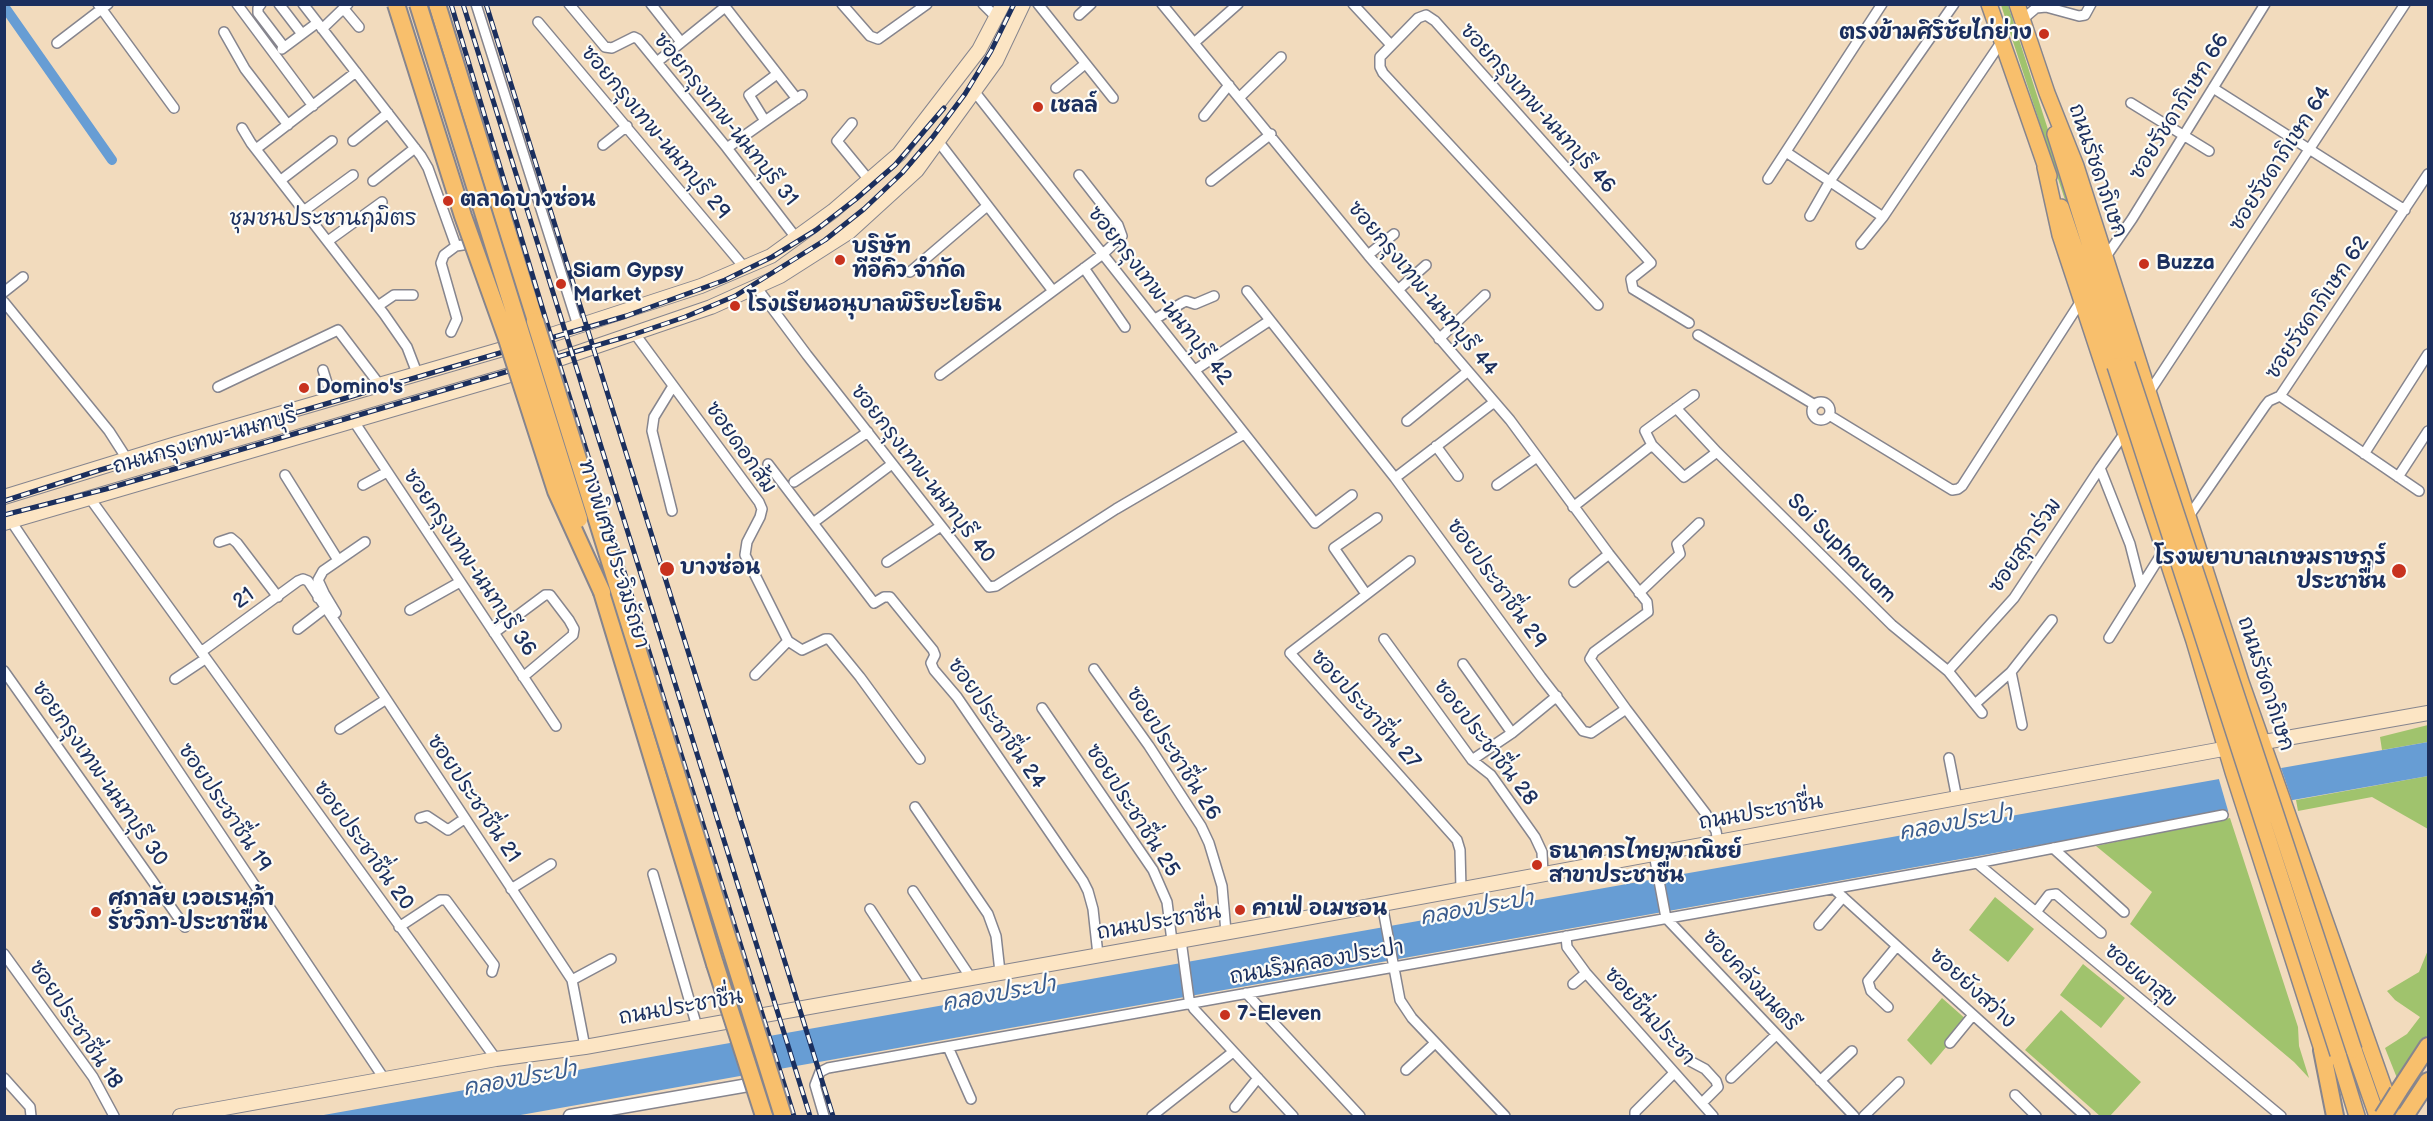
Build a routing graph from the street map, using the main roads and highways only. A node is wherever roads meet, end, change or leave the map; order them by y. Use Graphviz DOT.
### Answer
graph roads {
  1 [pos="396,4"];
  2 [pos="419,4"];
  3 [pos="437,4"];
  4 [pos="1003,4"];
  5 [pos="1023,4"];
  6 [pos="1989,4"];
  7 [pos="2020,12"];
  8 [pos="2047,93"];
  9 [pos="2045,167"];
  10 [pos="871,178"];
  11 [pos="889,195"];
  12 [pos="521,344"];
  13 [pos="2121,365"];
  14 [pos="527,370"];
  15 [pos="270,417"];
  16 [pos="276,442"];
  17 [pos="5,497"];
  18 [pos="8,522"];
  19 [pos="2212,590"];
  20 [pos="602,592"];
  21 [pos="2180,597"];
  22 [pos="2428,713"];
  23 [pos="2262,742"];
  24 [pos="2226,748"];
  25 [pos="2304,864"];
  26 [pos="2269,882"];
  27 [pos="2428,1046"];
  28 [pos="2330,1052"];
  29 [pos="2428,1081"];
  30 [pos="180,1116"];
  31 [pos="764,1116"];
  32 [pos="783,1116"];
  33 [pos="2335,1116"];
  34 [pos="2343,1116"];
  35 [pos="2357,1116"];
  36 [pos="2377,1116"];
  37 [pos="2383,1116"];
  38 [pos="2394,1116"];
  39 [pos="2405,1116"];
  1 -- 20 [label="highway, bridge"];
  2 -- 12 [label="main road"];
  2 -- 20 [label="highway, ทางพิเศษประจิมรัถยา, bridge"];
  3 -- 32 [label="highway, ทางพิเศษประจิมรัถยา, bridge"];
  4 -- 10 [label="main road, ถนนกรุงเทพ-นนทบุรี"];
  5 -- 11 [label="main road, ถนนกรุงเทพ-นนทบุรี"];
  6 -- 9 [label="main road, ถนนรัชดาภิเษก"];
  7 -- 8 [label="main road, ถนนรัชดาภิเษก"];
  8 -- 13 [label="main road, ถนนรัชดาภิเษก"];
  8 -- 19 [label="main road, ถนนรัชดาภิเษก"];
  9 -- 13 [label="main road, ถนนรัชดาภิเษก"];
  9 -- 21 [label="main road, ถนนรัชดาภิเษก"];
  10 -- 11 [label="main road"];
  10 -- 12 [label="main road, ถนนกรุงเทพ-นนทบุรี"];
  11 -- 14 [label="main road, ถนนกรุงเทพ-นนทบุรี"];
  12 -- 14 [label="main road"];
  12 -- 15 [label="main road, ถนนกรุงเทพ-นนทบุรี"];
  13 -- 28 [label="main road, ถนนรัชดาภิเษก, bridge"];
  13 -- 36 [label="main road, ถนนรัชดาภิเษก, bridge"];
  14 -- 16 [label="main road, ถนนกรุงเทพ-นนทบุรี"];
  15 -- 16 [label="main road"];
  15 -- 17 [label="main road, ถนนกรุงเทพ-นนทบุรี"];
  16 -- 18 [label="main road, ถนนกรุงเทพ-นนทบุรี"];
  19 -- 21 [label="main road"];
  19 -- 23 [label="main road, ถนนรัชดาภิเษก"];
  20 -- 31 [label="highway, ทางพิเศษประจิมรัถยา, bridge"];
  21 -- 24 [label="main road, ถนนรัชดาภิเษก"];
  22 -- 23 [label="main road, ถนนประชาชื่น"];
  23 -- 24 [label="main road, ถนนประชาชื่น"];
  23 -- 25 [label="main road, ถนนรัชดาภิเษก"];
  24 -- 26 [label="main road, ถนนรัชดาภิเษก"];
  24 -- 30 [label="main road, ถนนประชาชื่น"];
  25 -- 26 [label="main road"];
  25 -- 38 [label="main road, ถนนรัชดาภิเษก"];
  26 -- 28 [label="main road, ถนนรัชดาภิเษก"];
  27 -- 37 [label="highway, bridge"];
  28 -- 33 [label="highway"];
  28 -- 34 [label="main road, ถนนรัชดาภิเษก"];
  28 -- 35 [label="main road, ถนนรัชดาภิเษก"];
  29 -- 39 [label="highway"];
}
